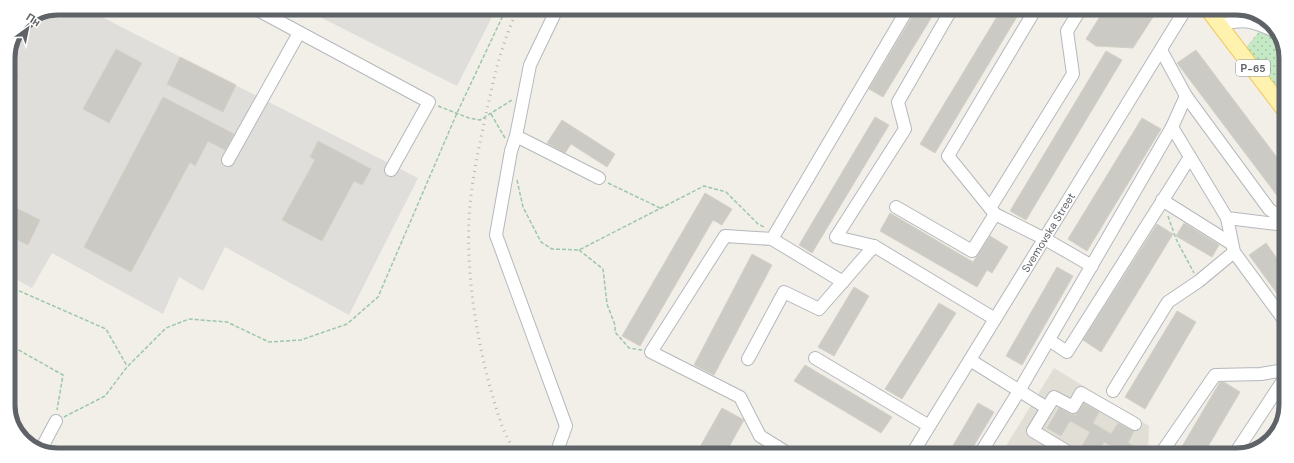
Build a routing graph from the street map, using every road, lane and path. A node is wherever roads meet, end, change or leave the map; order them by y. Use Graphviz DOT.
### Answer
graph roads {
  1 [pos="267,15"];
  2 [pos="503,15"];
  3 [pos="554,15"];
  4 [pos="904,15"];
  5 [pos="948,15"];
  6 [pos="1032,15"];
  7 [pos="1077,15"];
  8 [pos="1183,15"];
  9 [pos="1213,15"];
  10 [pos="1243,15"];
  11 [pos="1244,16"];
  12 [pos="1220,25"];
  13 [pos="1264,26"];
  14 [pos="299,33"];
  15 [pos="1161,50"];
  16 [pos="525,90"];
  17 [pos="1186,96"];
  18 [pos="429,102"];
  19 [pos="1279,102"];
  20 [pos="457,113"];
  21 [pos="491,114"];
  22 [pos="1172,128"];
  23 [pos="516,136"];
  24 [pos="511,151"];
  25 [pos="1190,157"];
  26 [pos="228,160"];
  27 [pos="391,170"];
  28 [pos="599,178"];
  29 [pos="517,179"];
  30 [pos="1162,200"];
  31 [pos="896,207"];
  32 [pos="660,208"];
  33 [pos="993,211"];
  34 [pos="1279,216"];
  35 [pos="1227,218"];
  36 [pos="1279,224"];
  37 [pos="774,236"];
  38 [pos="1045,239"];
  39 [pos="874,246"];
  40 [pos="1233,248"];
  41 [pos="579,250"];
  42 [pos="1092,266"];
  43 [pos="843,282"];
  44 [pos="1198,282"];
  45 [pos="15,289"];
  46 [pos="1279,313"];
  47 [pos="995,319"];
  48 [pos="1048,340"];
  49 [pos="15,348"];
  50 [pos="651,352"];
  51 [pos="815,358"];
  52 [pos="748,359"];
  53 [pos="970,360"];
  54 [pos="128,367"];
  55 [pos="1279,371"];
  56 [pos="1279,387"];
  57 [pos="1019,391"];
  58 [pos="1113,391"];
  59 [pos="1047,408"];
  60 [pos="56,421"];
  61 [pos="1135,424"];
  62 [pos="929,426"];
  63 [pos="43,446"];
  64 [pos="558,448"];
  65 [pos="779,448"];
  66 [pos="916,448"];
  67 [pos="984,448"];
  68 [pos="1061,448"];
  69 [pos="1165,448"];
  70 [pos="1239,448"];
  1 -- 14 [label="street"];
  2 -- 20 [label="path"];
  3 -- 16 [label="street"];
  4 -- 37 [label="street"];
  5 -- 39 [label="street"];
  6 -- 33 [label="street"];
  7 -- 33 [label="street"];
  8 -- 15 [label="street, Svemovska Street"];
  9 -- 12 [label="main road, Р-65"];
  10 -- 12 [label="street"];
  11 -- 13 [label="street"];
  12 -- 19 [label="main road, Р-65"];
  14 -- 18 [label="street"];
  14 -- 26 [label="street"];
  15 -- 17 [label="street"];
  15 -- 38 [label="street, Svemovska Street"];
  16 -- 21 [label="path"];
  16 -- 23 [label="street"];
  17 -- 22 [label="street"];
  17 -- 34 [label="street"];
  18 -- 20 [label="path"];
  18 -- 27 [label="street"];
  20 -- 21 [label="path"];
  20 -- 54 [label="path"];
  21 -- 24 [label="path"];
  22 -- 25 [label="street"];
  22 -- 42 [label="street"];
  23 -- 24 [label="street"];
  23 -- 28 [label="street"];
  24 -- 64 [label="street"];
  25 -- 30 [label="street"];
  25 -- 35 [label="street"];
  28 -- 32 [label="path"];
  29 -- 41 [label="path"];
  30 -- 40 [label="street"];
  30 -- 44 [label="path"];
  30 -- 48 [label="street"];
  31 -- 33 [label="street"];
  32 -- 37 [label="path"];
  32 -- 41 [label="path"];
  33 -- 38 [label="street"];
  35 -- 36 [label="street"];
  35 -- 40 [label="street"];
  37 -- 43 [label="street"];
  37 -- 50 [label="street"];
  38 -- 42 [label="street"];
  38 -- 47 [label="street, Svemovska Street"];
  39 -- 43 [label="street"];
  39 -- 47 [label="street"];
  40 -- 44 [label="street"];
  40 -- 46 [label="street"];
  41 -- 50 [label="path"];
  42 -- 48 [label="street"];
  43 -- 52 [label="street"];
  44 -- 58 [label="street"];
  45 -- 54 [label="path"];
  47 -- 53 [label="street, Svemovska Street"];
  48 -- 57 [label="street"];
  49 -- 60 [label="path"];
  50 -- 65 [label="street"];
  51 -- 62 [label="street"];
  53 -- 57 [label="street"];
  53 -- 62 [label="street, Svemovska Street"];
  54 -- 60 [label="path"];
  55 -- 69 [label="street"];
  56 -- 70 [label="street"];
  57 -- 59 [label="street"];
  57 -- 67 [label="street"];
  59 -- 61 [label="street"];
  59 -- 68 [label="street"];
  60 -- 63 [label="street"];
  62 -- 66 [label="street, Svemovska Street"];
}
